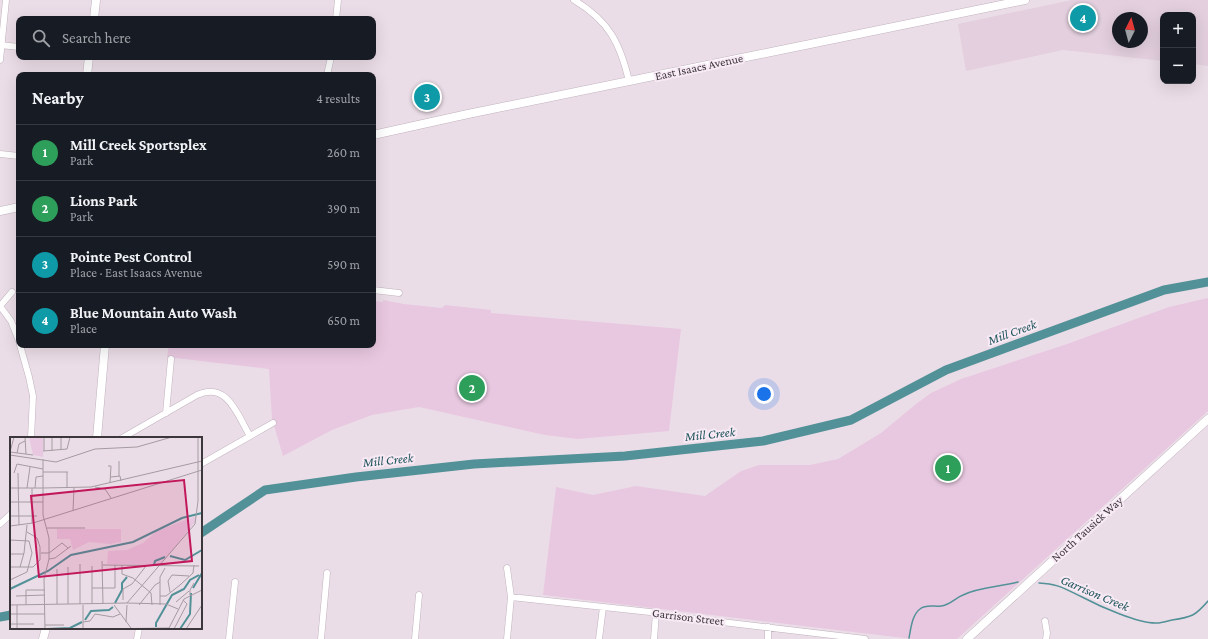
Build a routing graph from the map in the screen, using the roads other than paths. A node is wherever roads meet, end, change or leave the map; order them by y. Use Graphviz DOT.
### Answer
graph roads {
  1 [pos="6,0"];
  2 [pos="96,0"];
  3 [pos="338,0"];
  4 [pos="574,0"];
  5 [pos="1025,0"];
  6 [pos="94,16"];
  7 [pos="336,16"];
  8 [pos="1,46"];
  9 [pos="16,47"];
  10 [pos="0,60"];
  11 [pos="89,60"];
  12 [pos="330,60"];
  13 [pos="87,72"];
  14 [pos="328,72"];
  15 [pos="629,81"];
  16 [pos="376,134"];
  17 [pos="0,154"];
  18 [pos="16,156"];
  19 [pos="16,208"];
  20 [pos="0,211"];
  21 [pos="376,290"];
  22 [pos="12,292"];
  23 [pos="399,293"];
  24 [pos="0,306"];
  25 [pos="16,333"];
  26 [pos="21,348"];
  27 [pos="105,348"];
  28 [pos="171,359"];
  29 [pos="166,413"];
  30 [pos="1208,419"];
  31 [pos="273,423"];
  32 [pos="250,436"];
  33 [pos="31,437"];
  34 [pos="97,437"];
  35 [pos="124,437"];
  36 [pos="202,463"];
  37 [pos="10,515"];
  38 [pos="0,524"];
  39 [pos="507,568"];
  40 [pos="327,573"];
  41 [pos="236,582"];
  42 [pos="419,595"];
  43 [pos="511,597"];
  44 [pos="603,607"];
  45 [pos="656,613"];
  46 [pos="1045,621"];
  47 [pos="768,627"];
  48 [pos="46,629"];
  49 [pos="138,629"];
  50 [pos="843,638"];
  51 [pos="43,639"];
  52 [pos="137,639"];
  53 [pos="229,639"];
  54 [pos="320,639"];
  55 [pos="414,639"];
  56 [pos="507,639"];
  57 [pos="599,639"];
  58 [pos="654,639"];
  59 [pos="768,639"];
  60 [pos="865,639"];
  61 [pos="967,639"];
  62 [pos="1046,639"];
  1 -- 8 [label="street"];
  2 -- 6 [label="main road"];
  3 -- 7 [label="street"];
  4 -- 15 [label="street"];
  5 -- 15 [label="main road, East Isaacs Avenue"];
  8 -- 9 [label="street"];
  8 -- 10 [label="street"];
  11 -- 13 [label="main road"];
  12 -- 14 [label="street"];
  15 -- 16 [label="main road, East Isaacs Avenue"];
  17 -- 18 [label="street"];
  19 -- 20 [label="main road"];
  21 -- 23 [label="street"];
  22 -- 24 [label="street"];
  24 -- 25 [label="street"];
  26 -- 33 [label="street"];
  27 -- 34 [label="main road"];
  28 -- 29 [label="street"];
  29 -- 32 [label="street"];
  29 -- 35 [label="street"];
  30 -- 61 [label="main road, North Tausick Way"];
  31 -- 32 [label="street"];
  32 -- 36 [label="street"];
  37 -- 38 [label="street"];
  39 -- 43 [label="street"];
  40 -- 54 [label="street"];
  41 -- 53 [label="street"];
  42 -- 55 [label="street"];
  43 -- 44 [label="street, Garrison Street"];
  43 -- 56 [label="street"];
  44 -- 45 [label="street, Garrison Street"];
  44 -- 57 [label="street"];
  45 -- 47 [label="street, Garrison Street"];
  45 -- 58 [label="street"];
  46 -- 62 [label="street"];
  47 -- 50 [label="street, Garrison Street"];
  47 -- 59 [label="street"];
  48 -- 51 [label="main road"];
  49 -- 52 [label="street"];
  50 -- 60 [label="street, Garrison Street"];
}
